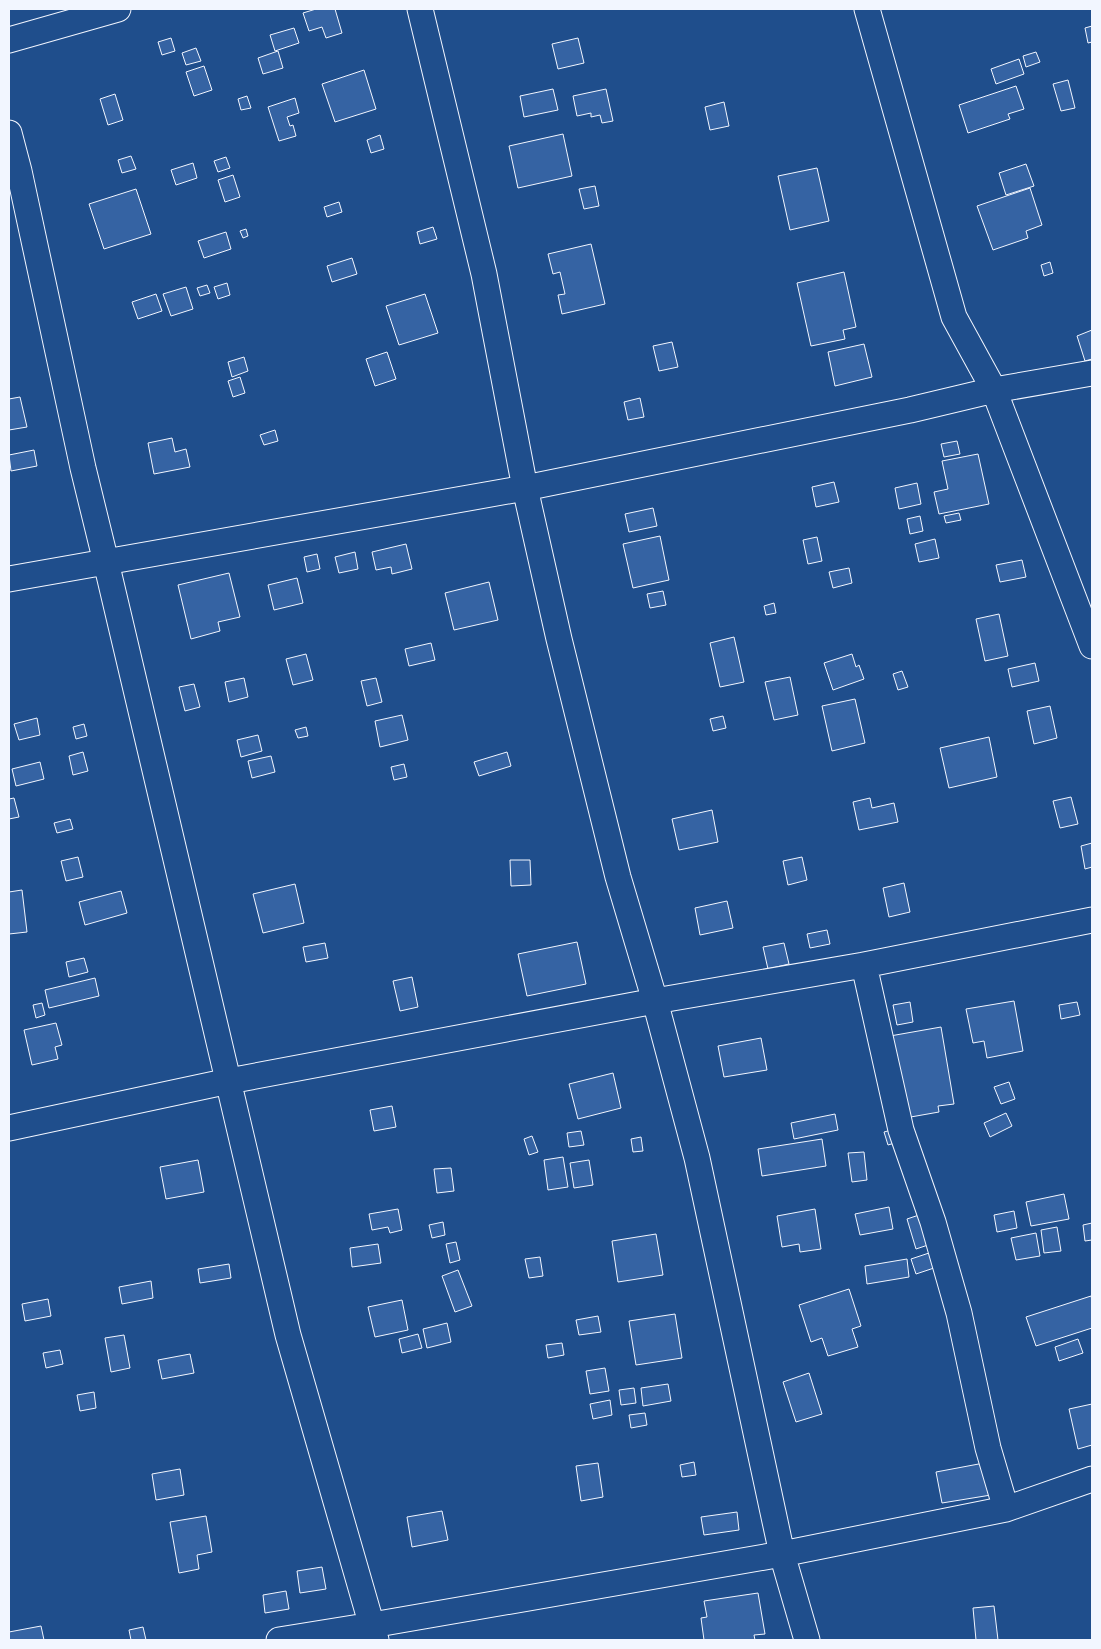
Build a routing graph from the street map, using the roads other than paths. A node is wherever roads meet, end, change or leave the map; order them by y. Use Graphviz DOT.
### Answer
graph roads {
  1 [pos="118,9"];
  2 [pos="420,9"];
  3 [pos="867,9"];
  4 [pos="9,40"];
  5 [pos="9,133"];
  6 [pos="1092,373"];
  7 [pos="994,390"];
  8 [pos="525,488"];
  9 [pos="106,562"];
  10 [pos="9,579"];
  11 [pos="1092,646"];
  12 [pos="1092,920"];
  13 [pos="864,965"];
  14 [pos="656,1001"];
  15 [pos="229,1081"];
  16 [pos="9,1128"];
  17 [pos="1092,1479"];
  18 [pos="1006,1509"];
  19 [pos="782,1554"];
  20 [pos="374,1633"];
  21 [pos="279,1640"];
  22 [pos="808,1640"];
  1 -- 4 [label="street"];
  2 -- 8 [label="street"];
  3 -- 7 [label="street"];
  5 -- 9 [label="street"];
  6 -- 7 [label="street"];
  7 -- 8 [label="street"];
  7 -- 11 [label="street"];
  8 -- 9 [label="street"];
  8 -- 14 [label="street"];
  9 -- 10 [label="street"];
  9 -- 15 [label="street"];
  12 -- 13 [label="street"];
  13 -- 14 [label="street"];
  13 -- 18 [label="street"];
  14 -- 15 [label="street"];
  14 -- 19 [label="street"];
  15 -- 16 [label="street"];
  15 -- 20 [label="street"];
  17 -- 18 [label="street"];
  18 -- 19 [label="street"];
  19 -- 20 [label="street"];
  19 -- 22 [label="street"];
  20 -- 21 [label="street"];
}
